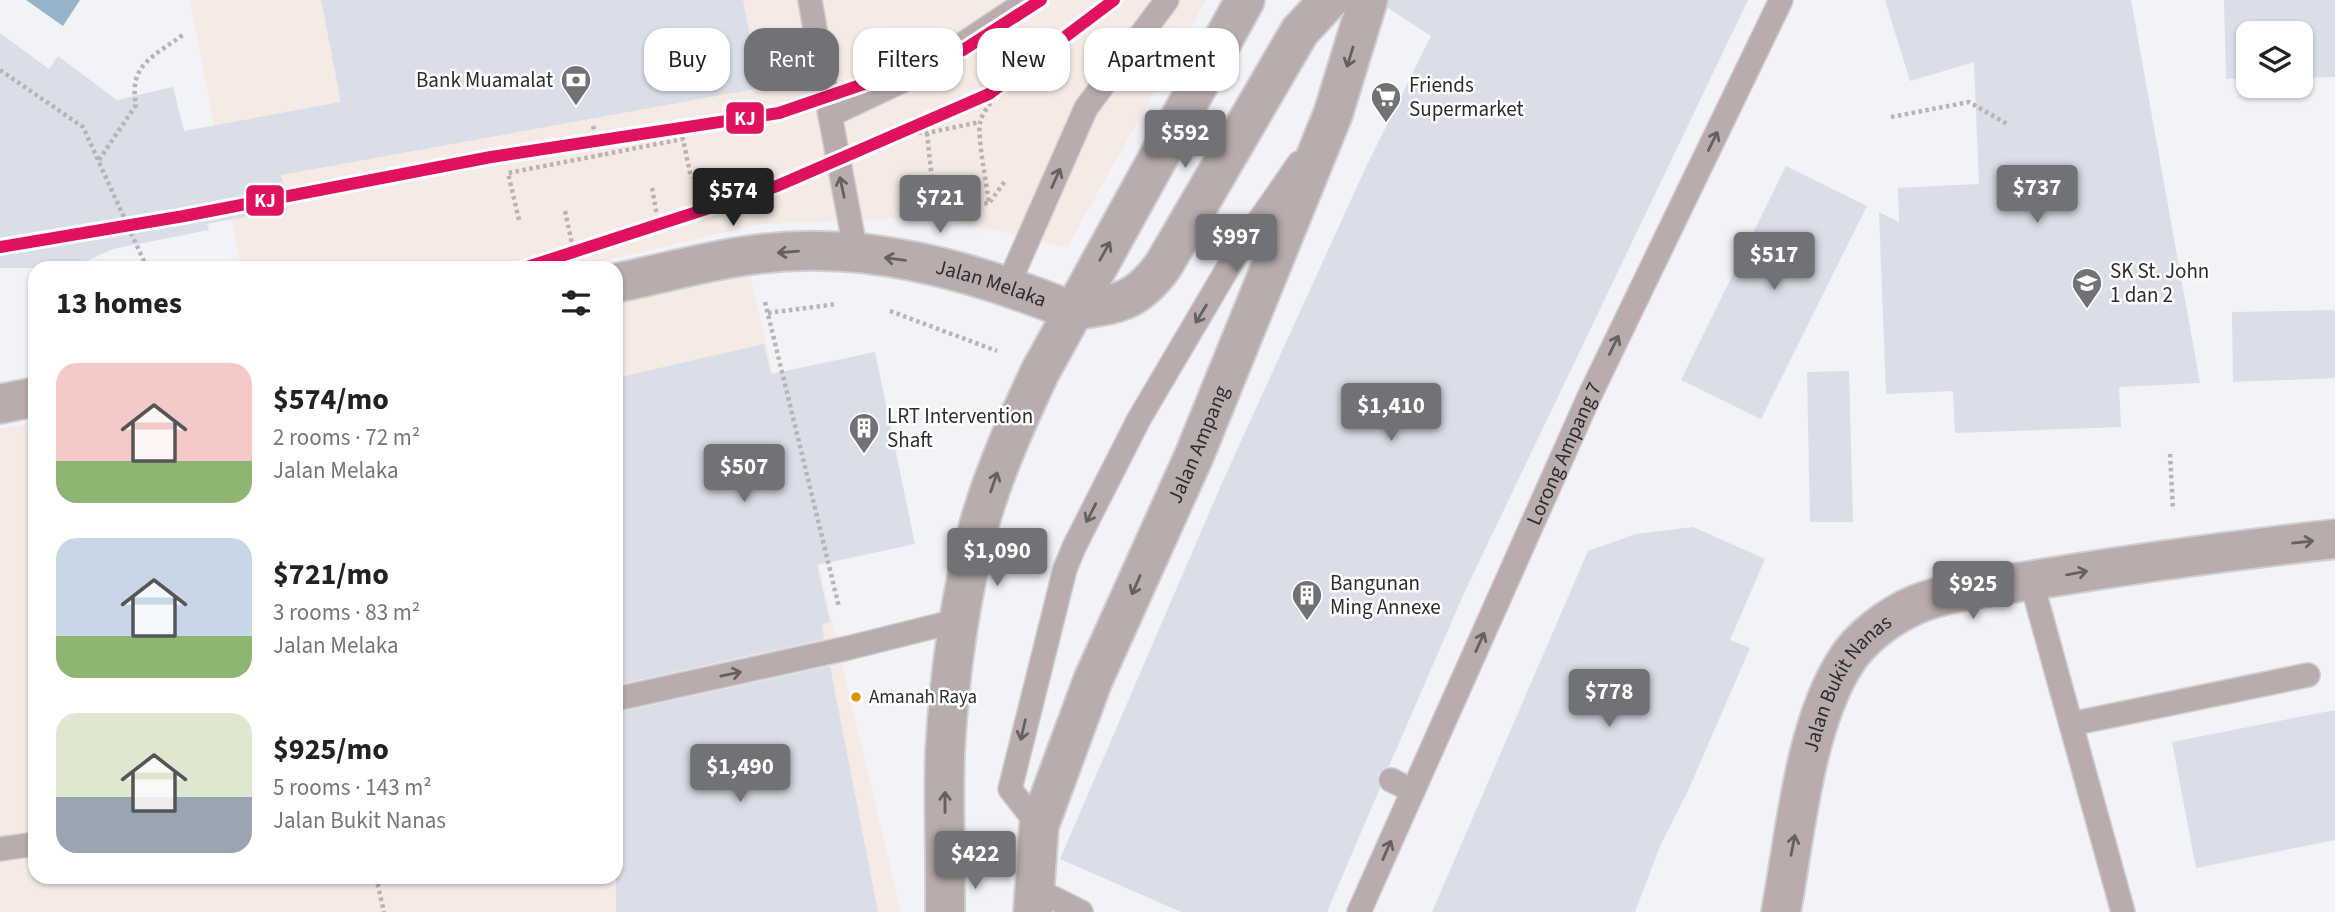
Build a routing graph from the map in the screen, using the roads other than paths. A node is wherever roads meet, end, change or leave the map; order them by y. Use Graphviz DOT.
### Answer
graph roads {
  1 [pos="810,0"];
  2 [pos="1029,0"];
  3 [pos="1167,0"];
  4 [pos="1245,0"];
  5 [pos="1329,0"];
  6 [pos="1368,0"];
  7 [pos="1781,0"];
  8 [pos="1008,6"];
  9 [pos="1333,114"];
  10 [pos="831,115"];
  11 [pos="856,253"];
  12 [pos="623,282"];
  13 [pos="1009,285"];
  14 [pos="1072,310"];
  15 [pos="28,398"];
  16 [pos="0,404"];
  17 [pos="2335,539"];
  18 [pos="2031,580"];
  19 [pos="960,620"];
  20 [pos="2308,675"];
  21 [pos="623,697"];
  22 [pos="2071,724"];
  23 [pos="1391,780"];
  24 [pos="1413,791"];
  25 [pos="1039,826"];
  26 [pos="28,845"];
  27 [pos="0,849"];
  28 [pos="1034,900"];
  29 [pos="946,912"];
  30 [pos="1081,912"];
  31 [pos="1359,912"];
  32 [pos="1781,912"];
  33 [pos="2123,912"];
  1 -- 10 [label="lane"];
  2 -- 8 [label="lane"];
  13 -- 3 [label="lane, one-way"];
  14 -- 4 [label="street, one-way"];
  5 -- 14 [label="street"];
  6 -- 9 [label="street, Jalan Ampang, one-way"];
  24 -- 7 [label="lane, Lorong Ampang 7, one-way"];
  8 -- 10 [label="lane"];
  9 -- 25 [label="street, Jalan Ampang, one-way"];
  9 -- 25 [label="lane, one-way"];
  11 -- 10 [label="lane, one-way"];
  11 -- 12 [label="street, Jalan Melaka, one-way"];
  13 -- 11 [label="street, Jalan Melaka, one-way"];
  13 -- 14 [label="street, Jalan Melaka"];
  19 -- 14 [label="street, one-way"];
  15 -- 16 [label="street"];
  18 -- 17 [label="street, Jalan Bukit Nanas, one-way"];
  18 -- 22 [label="lane"];
  32 -- 18 [label="street, Jalan Bukit Nanas, one-way"];
  21 -- 19 [label="lane, one-way"];
  29 -- 19 [label="street, one-way"];
  20 -- 22 [label="lane"];
  22 -- 33 [label="lane"];
  23 -- 24 [label="lane"];
  31 -- 24 [label="lane, Lorong Ampang 7, one-way"];
  25 -- 28 [label="street, Jalan Ampang"];
  26 -- 27 [label="lane"];
  28 -- 30 [label="lane"];
}
